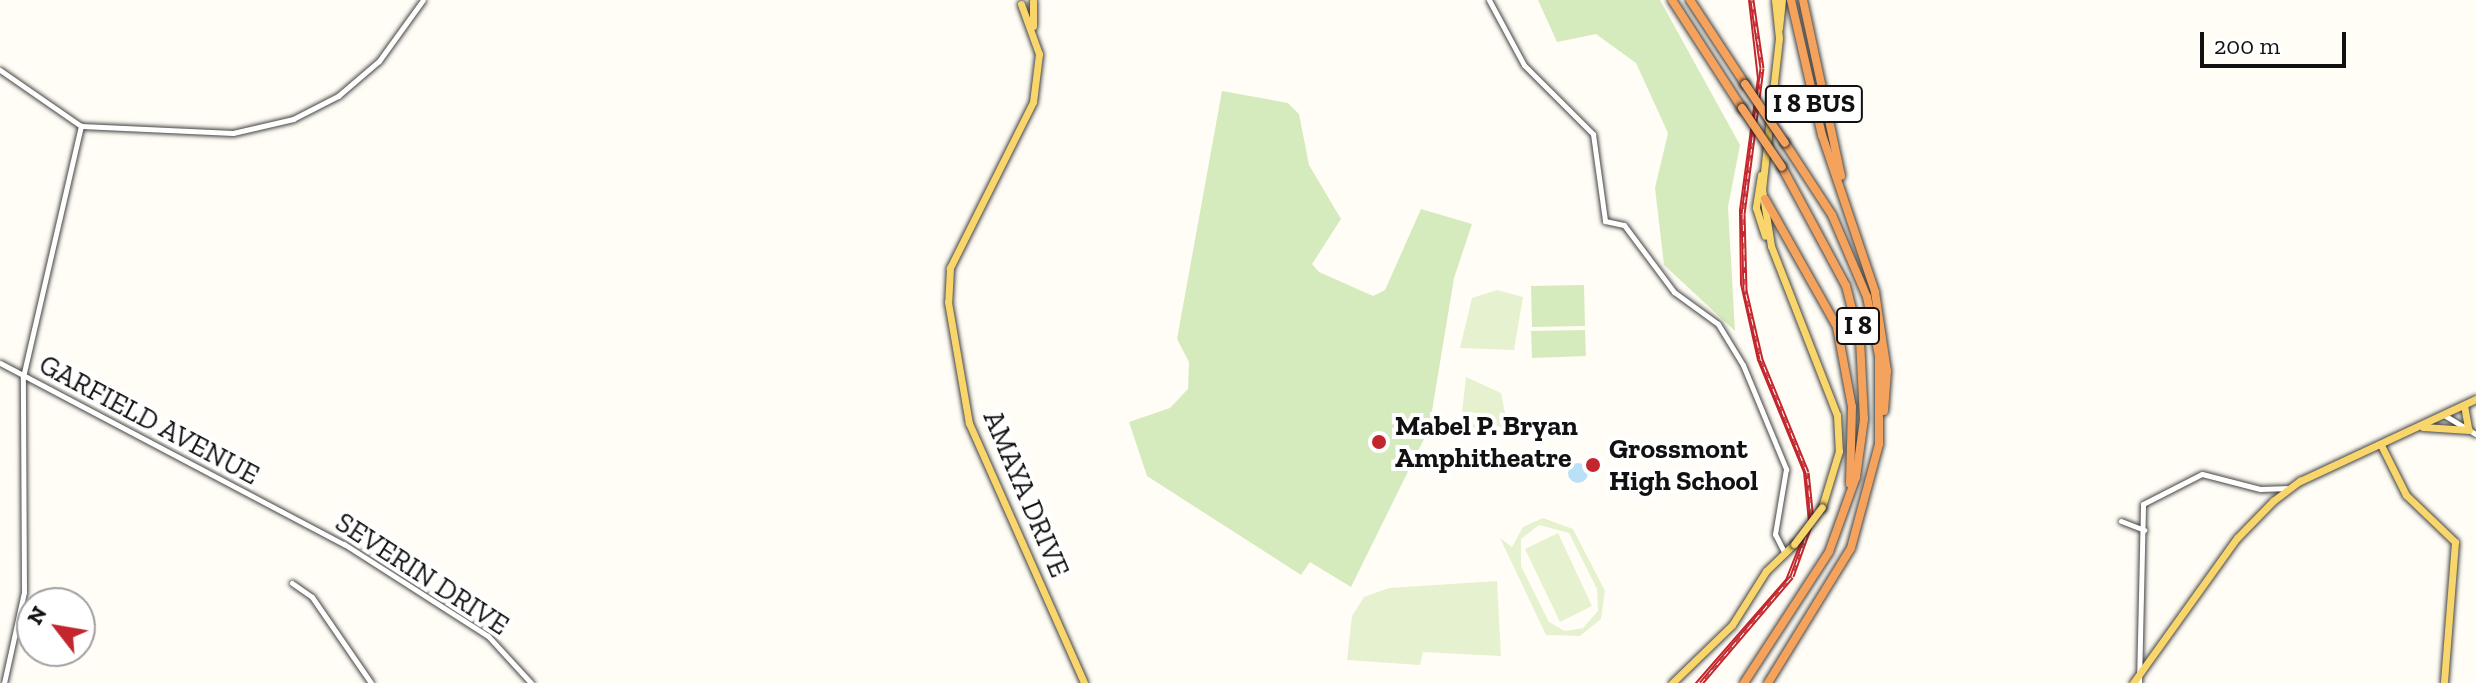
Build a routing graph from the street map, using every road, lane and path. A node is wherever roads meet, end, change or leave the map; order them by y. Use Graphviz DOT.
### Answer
graph roads {
  1 [pos="423,0"];
  2 [pos="1033,0"];
  3 [pos="1489,0"];
  4 [pos="1672,0"];
  5 [pos="1690,0"];
  6 [pos="1775,0"];
  7 [pos="1782,0"];
  8 [pos="1802,0"];
  9 [pos="1018,2"];
  10 [pos="1792,4"];
  11 [pos="1032,28"];
  12 [pos="1779,28"];
  13 [pos="0,70"];
  14 [pos="81,126"];
  15 [pos="1764,170"];
  16 [pos="1845,196"];
  17 [pos="1765,199"];
  18 [pos="1771,246"];
  19 [pos="0,363"];
  20 [pos="23,377"];
  21 [pos="2476,399"];
  22 [pos="2464,405"];
  23 [pos="2444,415"];
  24 [pos="2416,428"];
  25 [pos="2473,432"];
  26 [pos="1879,444"];
  27 [pos="2381,445"];
  28 [pos="2290,488"];
  29 [pos="1849,501"];
  30 [pos="280,510"];
  31 [pos="2121,521"];
  32 [pos="2144,530"];
  33 [pos="1784,552"];
  34 [pos="292,583"];
  35 [pos="2136,681"];
  36 [pos="4,683"];
  37 [pos="371,683"];
  38 [pos="531,683"];
  39 [pos="1084,683"];
  40 [pos="1672,683"];
  41 [pos="1744,683"];
  42 [pos="1768,683"];
  43 [pos="2444,683"];
  1 -- 14 [label="street"];
  2 -- 9 [label="main road"];
  2 -- 11 [label="main road"];
  3 -- 33 [label="street"];
  4 -- 29 [label="highway, I 8, bridge"];
  5 -- 26 [label="highway, I 8, bridge"];
  6 -- 12 [label="main road, I 8 BUS"];
  7 -- 12 [label="main road"];
  8 -- 16 [label="highway"];
  9 -- 11 [label="main road"];
  10 -- 16 [label="highway, I 8 BUS"];
  11 -- 39 [label="main road, AMAYA DRIVE"];
  12 -- 15 [label="main road, I 8 BUS"];
  13 -- 14 [label="street"];
  14 -- 20 [label="street"];
  15 -- 17 [label="main road, I 8 BUS"];
  15 -- 18 [label="main road"];
  16 -- 26 [label="highway, I 8 BUS"];
  17 -- 18 [label="main road"];
  17 -- 29 [label="highway, I 8 BUS"];
  18 -- 33 [label="main road, bridge"];
  19 -- 20 [label="street, GARFIELD AVENUE"];
  20 -- 30 [label="street, GARFIELD AVENUE"];
  20 -- 36 [label="street"];
  21 -- 22 [label="main road"];
  22 -- 23 [label="main road"];
  22 -- 25 [label="main road"];
  23 -- 24 [label="main road"];
  23 -- 25 [label="street"];
  24 -- 25 [label="main road"];
  24 -- 27 [label="main road"];
  26 -- 42 [label="highway, I 8"];
  27 -- 28 [label="main road"];
  27 -- 43 [label="main road"];
  28 -- 32 [label="street"];
  28 -- 35 [label="main road"];
  29 -- 41 [label="highway, I 8"];
  30 -- 38 [label="street, SEVERIN DRIVE"];
  31 -- 32 [label="street"];
  32 -- 35 [label="street"];
  33 -- 40 [label="main road"];
  34 -- 37 [label="street"];
}
